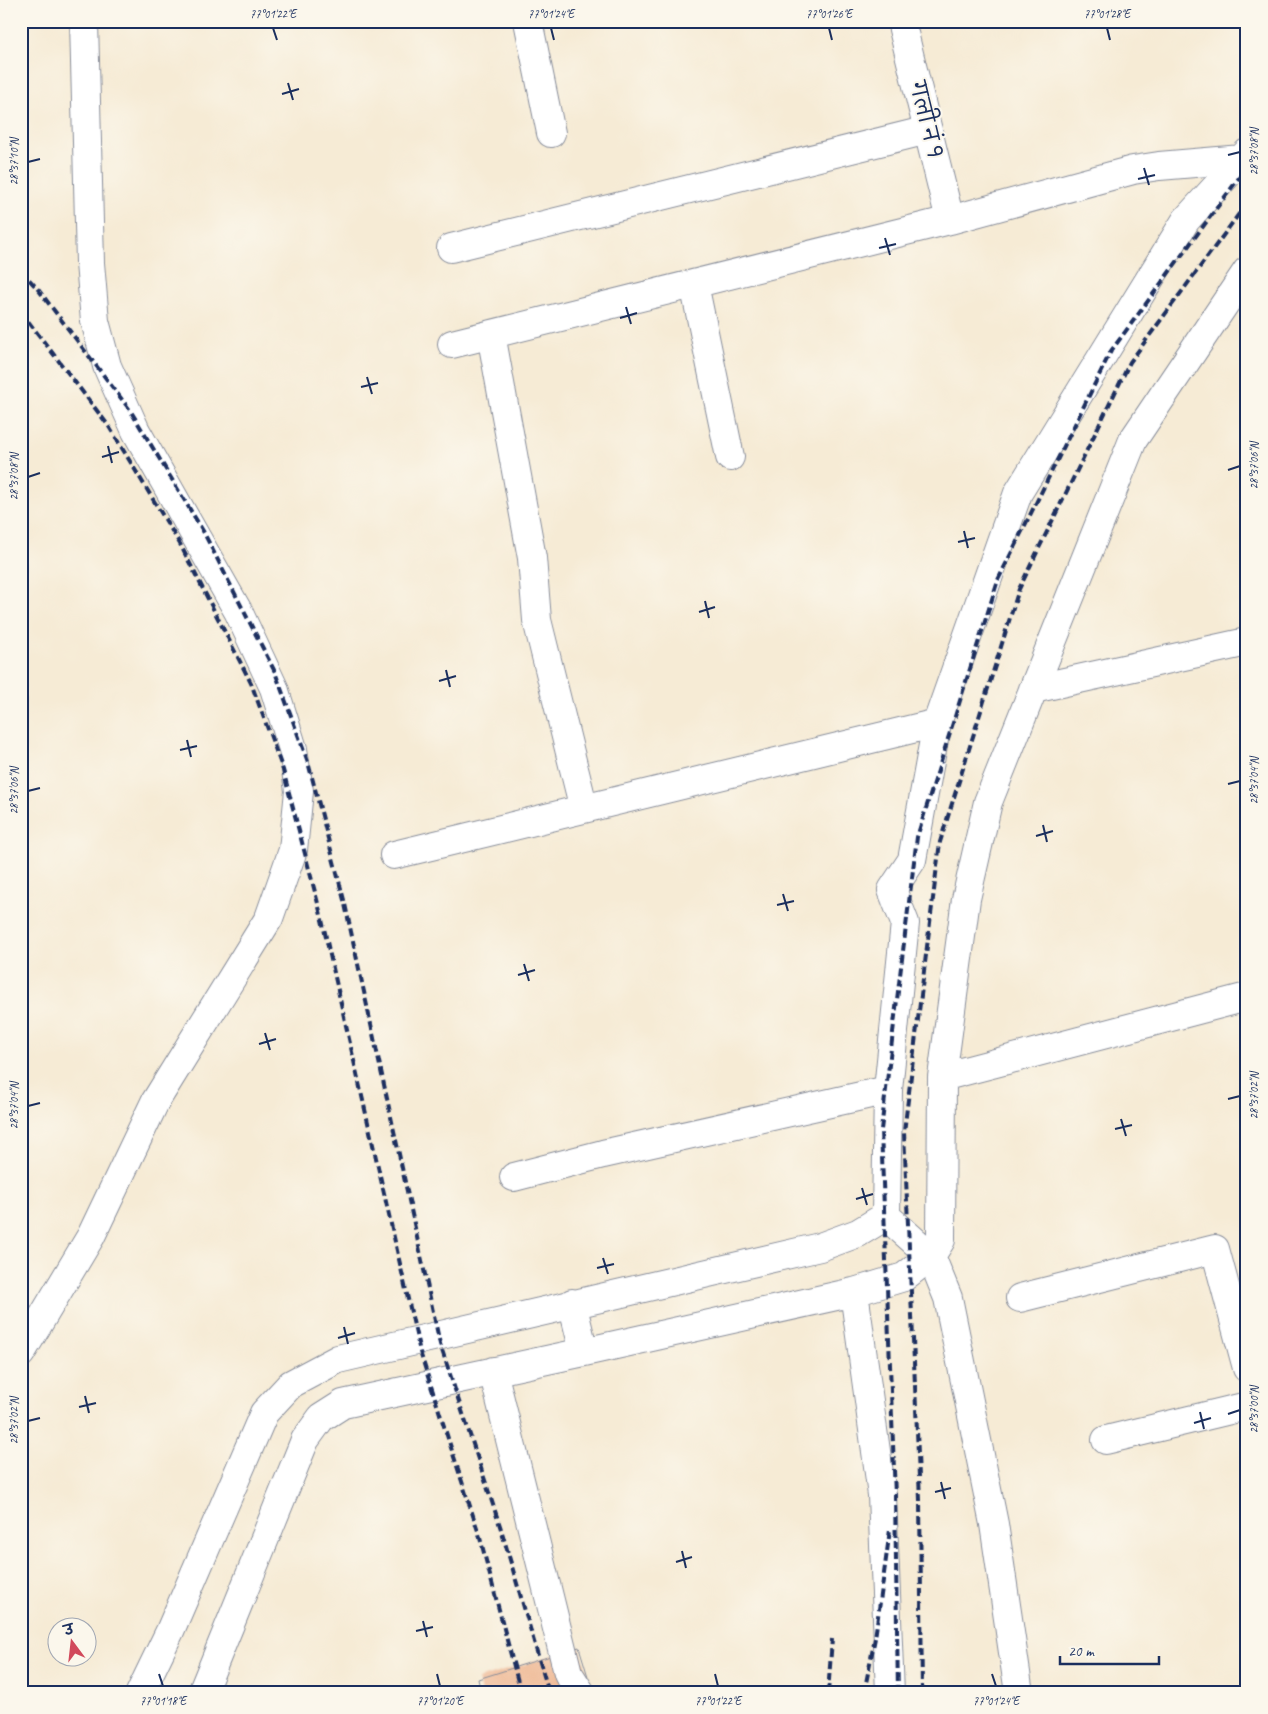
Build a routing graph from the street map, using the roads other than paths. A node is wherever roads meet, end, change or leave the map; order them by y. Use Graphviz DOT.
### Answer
graph roads {
  1 [pos="84,21"];
  2 [pos="528,21"];
  3 [pos="901,21"];
  4 [pos="928,130"];
  5 [pos="551,133"];
  6 [pos="1244,156"];
  7 [pos="950,220"];
  8 [pos="451,248"];
  9 [pos="1247,271"];
  10 [pos="694,284"];
  11 [pos="491,334"];
  12 [pos="452,344"];
  13 [pos="730,457"];
  14 [pos="1247,642"];
  15 [pos="1033,689"];
  16 [pos="937,724"];
  17 [pos="584,809"];
  18 [pos="394,855"];
  19 [pos="1247,997"];
  20 [pos="942,1077"];
  21 [pos="888,1090"];
  22 [pos="514,1177"];
  23 [pos="886,1216"];
  24 [pos="931,1256"];
  25 [pos="854,1292"];
  26 [pos="1020,1298"];
  27 [pos="572,1303"];
  28 [pos="584,1352"];
  29 [pos="21,1353"];
  30 [pos="1247,1368"];
  31 [pos="493,1371"];
  32 [pos="1247,1406"];
  33 [pos="1106,1440"];
  34 [pos="140,1693"];
  35 [pos="202,1693"];
  36 [pos="581,1693"];
  37 [pos="890,1693"];
  38 [pos="1019,1693"];
  1 -- 29 [label="street"];
  2 -- 5 [label="street"];
  3 -- 4 [label="street, गली नं १"];
  4 -- 7 [label="street, गली नं १"];
  4 -- 8 [label="street"];
  6 -- 7 [label="street"];
  6 -- 16 [label="street"];
  7 -- 10 [label="street"];
  9 -- 15 [label="street"];
  10 -- 11 [label="street"];
  10 -- 13 [label="street"];
  11 -- 12 [label="street"];
  11 -- 17 [label="street"];
  14 -- 15 [label="street"];
  15 -- 20 [label="street"];
  16 -- 17 [label="street"];
  16 -- 21 [label="street"];
  17 -- 18 [label="street"];
  19 -- 20 [label="street"];
  20 -- 24 [label="street"];
  21 -- 22 [label="street"];
  21 -- 23 [label="street"];
  23 -- 24 [label="street"];
  23 -- 27 [label="street"];
  24 -- 25 [label="street"];
  24 -- 38 [label="street"];
  25 -- 28 [label="street"];
  25 -- 37 [label="street"];
  26 -- 30 [label="street"];
  27 -- 28 [label="street"];
  27 -- 34 [label="street"];
  28 -- 31 [label="street"];
  31 -- 35 [label="street"];
  31 -- 36 [label="street"];
  32 -- 33 [label="street"];
}
